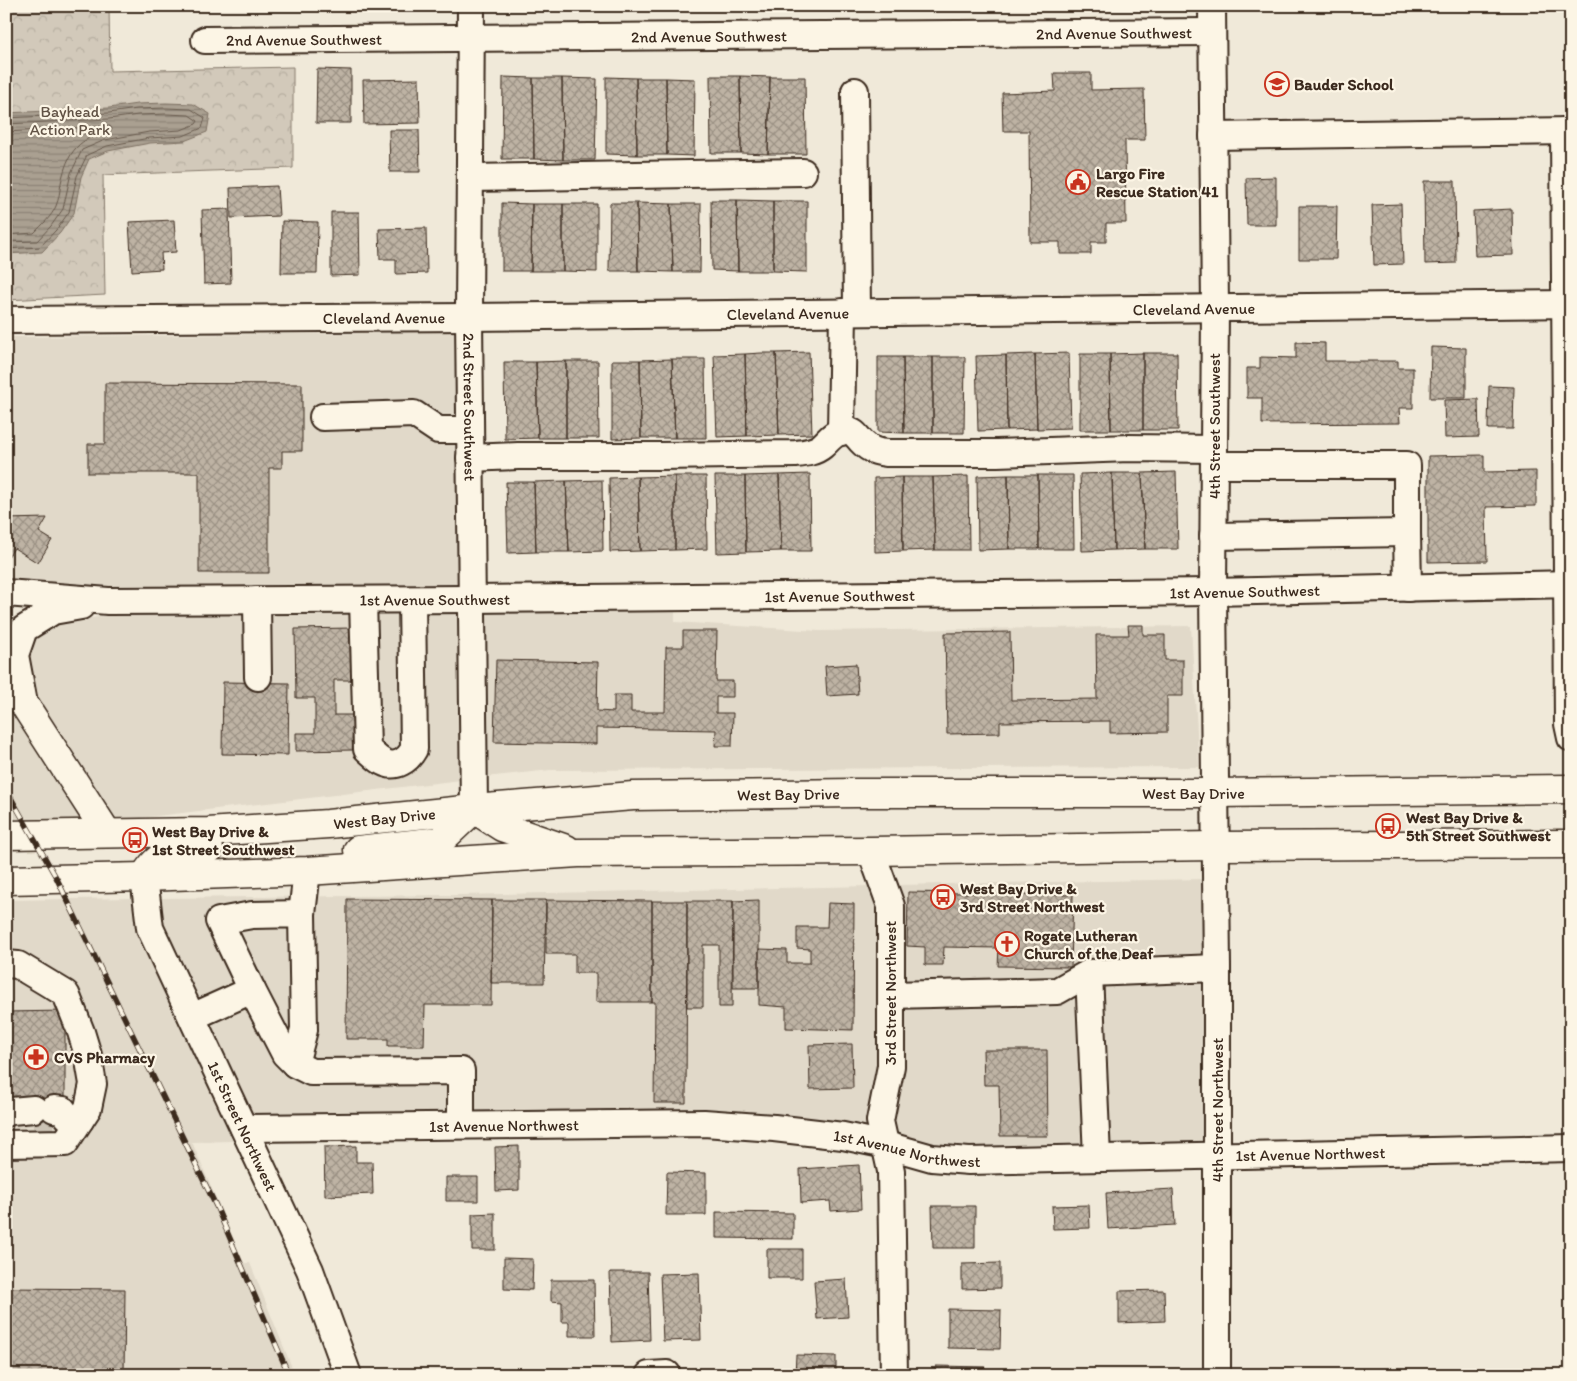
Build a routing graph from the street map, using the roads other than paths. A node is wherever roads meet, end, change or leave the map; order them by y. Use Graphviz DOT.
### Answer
graph roads {
  1 [pos="471,6"];
  2 [pos="1212,6"];
  3 [pos="1212,32"];
  4 [pos="471,37"];
  5 [pos="205,40"];
  6 [pos="855,91"];
  7 [pos="1567,131"];
  8 [pos="1213,136"];
  9 [pos="803,172"];
  10 [pos="470,178"];
  11 [pos="1568,304"];
  12 [pos="1215,308"];
  13 [pos="850,312"];
  14 [pos="468,318"];
  15 [pos="6,320"];
  16 [pos="323,417"];
  17 [pos="470,430"];
  18 [pos="841,432"];
  19 [pos="1214,457"];
  20 [pos="470,458"];
  21 [pos="1407,533"];
  22 [pos="1214,536"];
  23 [pos="1569,584"];
  24 [pos="1408,588"];
  25 [pos="1213,592"];
  26 [pos="6,593"];
  27 [pos="471,599"];
  28 [pos="257,600"];
  29 [pos="363,600"];
  30 [pos="412,600"];
  31 [pos="108,601"];
  32 [pos="6,676"];
  33 [pos="258,677"];
  34 [pos="24,704"];
  35 [pos="1570,731"];
  36 [pos="1571,789"];
  37 [pos="1214,793"];
  38 [pos="474,809"];
  39 [pos="328,824"];
  40 [pos="107,833"];
  41 [pos="6,835"];
  42 [pos="1571,844"];
  43 [pos="1215,846"];
  44 [pos="871,851"];
  45 [pos="578,853"];
  46 [pos="307,871"];
  47 [pos="144,877"];
  48 [pos="6,880"];
  49 [pos="302,914"];
  50 [pos="6,964"];
  51 [pos="1217,968"];
  52 [pos="1089,973"];
  53 [pos="252,990"];
  54 [pos="891,995"];
  55 [pos="192,1017"];
  56 [pos="295,1064"];
  57 [pos="6,1115"];
  58 [pos="54,1116"];
  59 [pos="461,1125"];
  60 [pos="244,1128"];
  61 [pos="6,1144"];
  62 [pos="886,1145"];
  63 [pos="1571,1148"];
  64 [pos="1217,1156"];
  65 [pos="1097,1157"];
  66 [pos="667,1374"];
  67 [pos="348,1375"];
  68 [pos="649,1375"];
  69 [pos="894,1375"];
  70 [pos="1217,1375"];
  1 -- 4 [label="street, 2nd Street Southwest"];
  2 -- 3 [label="street, 4th Street Southwest"];
  3 -- 4 [label="street, 2nd Avenue Southwest"];
  3 -- 8 [label="street, 4th Street Southwest"];
  4 -- 5 [label="street, 2nd Avenue Southwest"];
  4 -- 10 [label="street, 2nd Street Southwest"];
  6 -- 13 [label="street"];
  7 -- 8 [label="street"];
  7 -- 11 [label="street"];
  8 -- 12 [label="street, 4th Street Southwest"];
  9 -- 10 [label="street"];
  10 -- 14 [label="street, 2nd Street Southwest"];
  11 -- 12 [label="street, Cleveland Avenue"];
  11 -- 23 [label="street"];
  12 -- 13 [label="street, Cleveland Avenue"];
  12 -- 19 [label="street, 4th Street Southwest"];
  13 -- 14 [label="street, Cleveland Avenue"];
  13 -- 18 [label="street"];
  14 -- 15 [label="street, Cleveland Avenue"];
  14 -- 17 [label="street, 2nd Street Southwest"];
  16 -- 17 [label="street"];
  17 -- 20 [label="street, 2nd Street Southwest"];
  18 -- 19 [label="street"];
  18 -- 20 [label="street"];
  19 -- 21 [label="street"];
  19 -- 22 [label="street, 4th Street Southwest"];
  20 -- 27 [label="street, 2nd Street Southwest"];
  21 -- 22 [label="street"];
  21 -- 24 [label="street"];
  22 -- 25 [label="street, 4th Street Southwest"];
  23 -- 24 [label="street, 1st Avenue Southwest"];
  23 -- 35 [label="street"];
  24 -- 25 [label="street, 1st Avenue Southwest"];
  25 -- 27 [label="street, 1st Avenue Southwest"];
  25 -- 37 [label="street, 4th Street Southwest"];
  26 -- 31 [label="street, 1st Avenue Southwest"];
  27 -- 30 [label="street, 1st Avenue Southwest"];
  27 -- 38 [label="street, 2nd Street Southwest"];
  28 -- 29 [label="street, 1st Avenue Southwest"];
  28 -- 31 [label="street, 1st Avenue Southwest"];
  28 -- 33 [label="street"];
  29 -- 30 [label="street, 1st Avenue Southwest"];
  29 -- 30 [label="street"];
  31 -- 34 [label="street, 1st Avenue Southwest"];
  32 -- 34 [label="main road"];
  34 -- 40 [label="main road"];
  36 -- 37 [label="main road, West Bay Drive"];
  37 -- 38 [label="main road, West Bay Drive"];
  37 -- 43 [label="street, 4th Street Southwest"];
  38 -- 39 [label="main road, West Bay Drive"];
  38 -- 45 [label="main road"];
  38 -- 46 [label="main road"];
  39 -- 40 [label="main road, West Bay Drive"];
  39 -- 47 [label="main road"];
  40 -- 41 [label="main road, West Bay Drive"];
  42 -- 43 [label="main road"];
  43 -- 44 [label="main road"];
  43 -- 51 [label="street, 4th Street Northwest"];
  44 -- 45 [label="main road"];
  44 -- 54 [label="street, 3rd Street Northwest"];
  45 -- 46 [label="main road"];
  46 -- 47 [label="main road"];
  46 -- 49 [label="street"];
  47 -- 48 [label="main road"];
  47 -- 55 [label="street, 1st Street Northwest"];
  49 -- 53 [label="street"];
  49 -- 56 [label="street"];
  50 -- 58 [label="street"];
  51 -- 52 [label="street"];
  51 -- 64 [label="street, 4th Street Northwest"];
  52 -- 54 [label="street"];
  52 -- 65 [label="street"];
  53 -- 55 [label="street"];
  53 -- 56 [label="street"];
  54 -- 62 [label="street, 3rd Street Northwest"];
  55 -- 60 [label="street, 1st Street Northwest"];
  56 -- 59 [label="street"];
  57 -- 58 [label="street"];
  58 -- 61 [label="street"];
  59 -- 60 [label="street, 1st Avenue Northwest"];
  59 -- 62 [label="street, 1st Avenue Northwest"];
  60 -- 67 [label="street, 1st Street Northwest"];
  62 -- 65 [label="street, 1st Avenue Northwest"];
  62 -- 69 [label="street, 3rd Street Northwest"];
  63 -- 64 [label="street, 1st Avenue Northwest"];
  64 -- 65 [label="street, 1st Avenue Northwest"];
  64 -- 70 [label="street, 4th Street Northwest"];
  66 -- 68 [label="street"];
}
